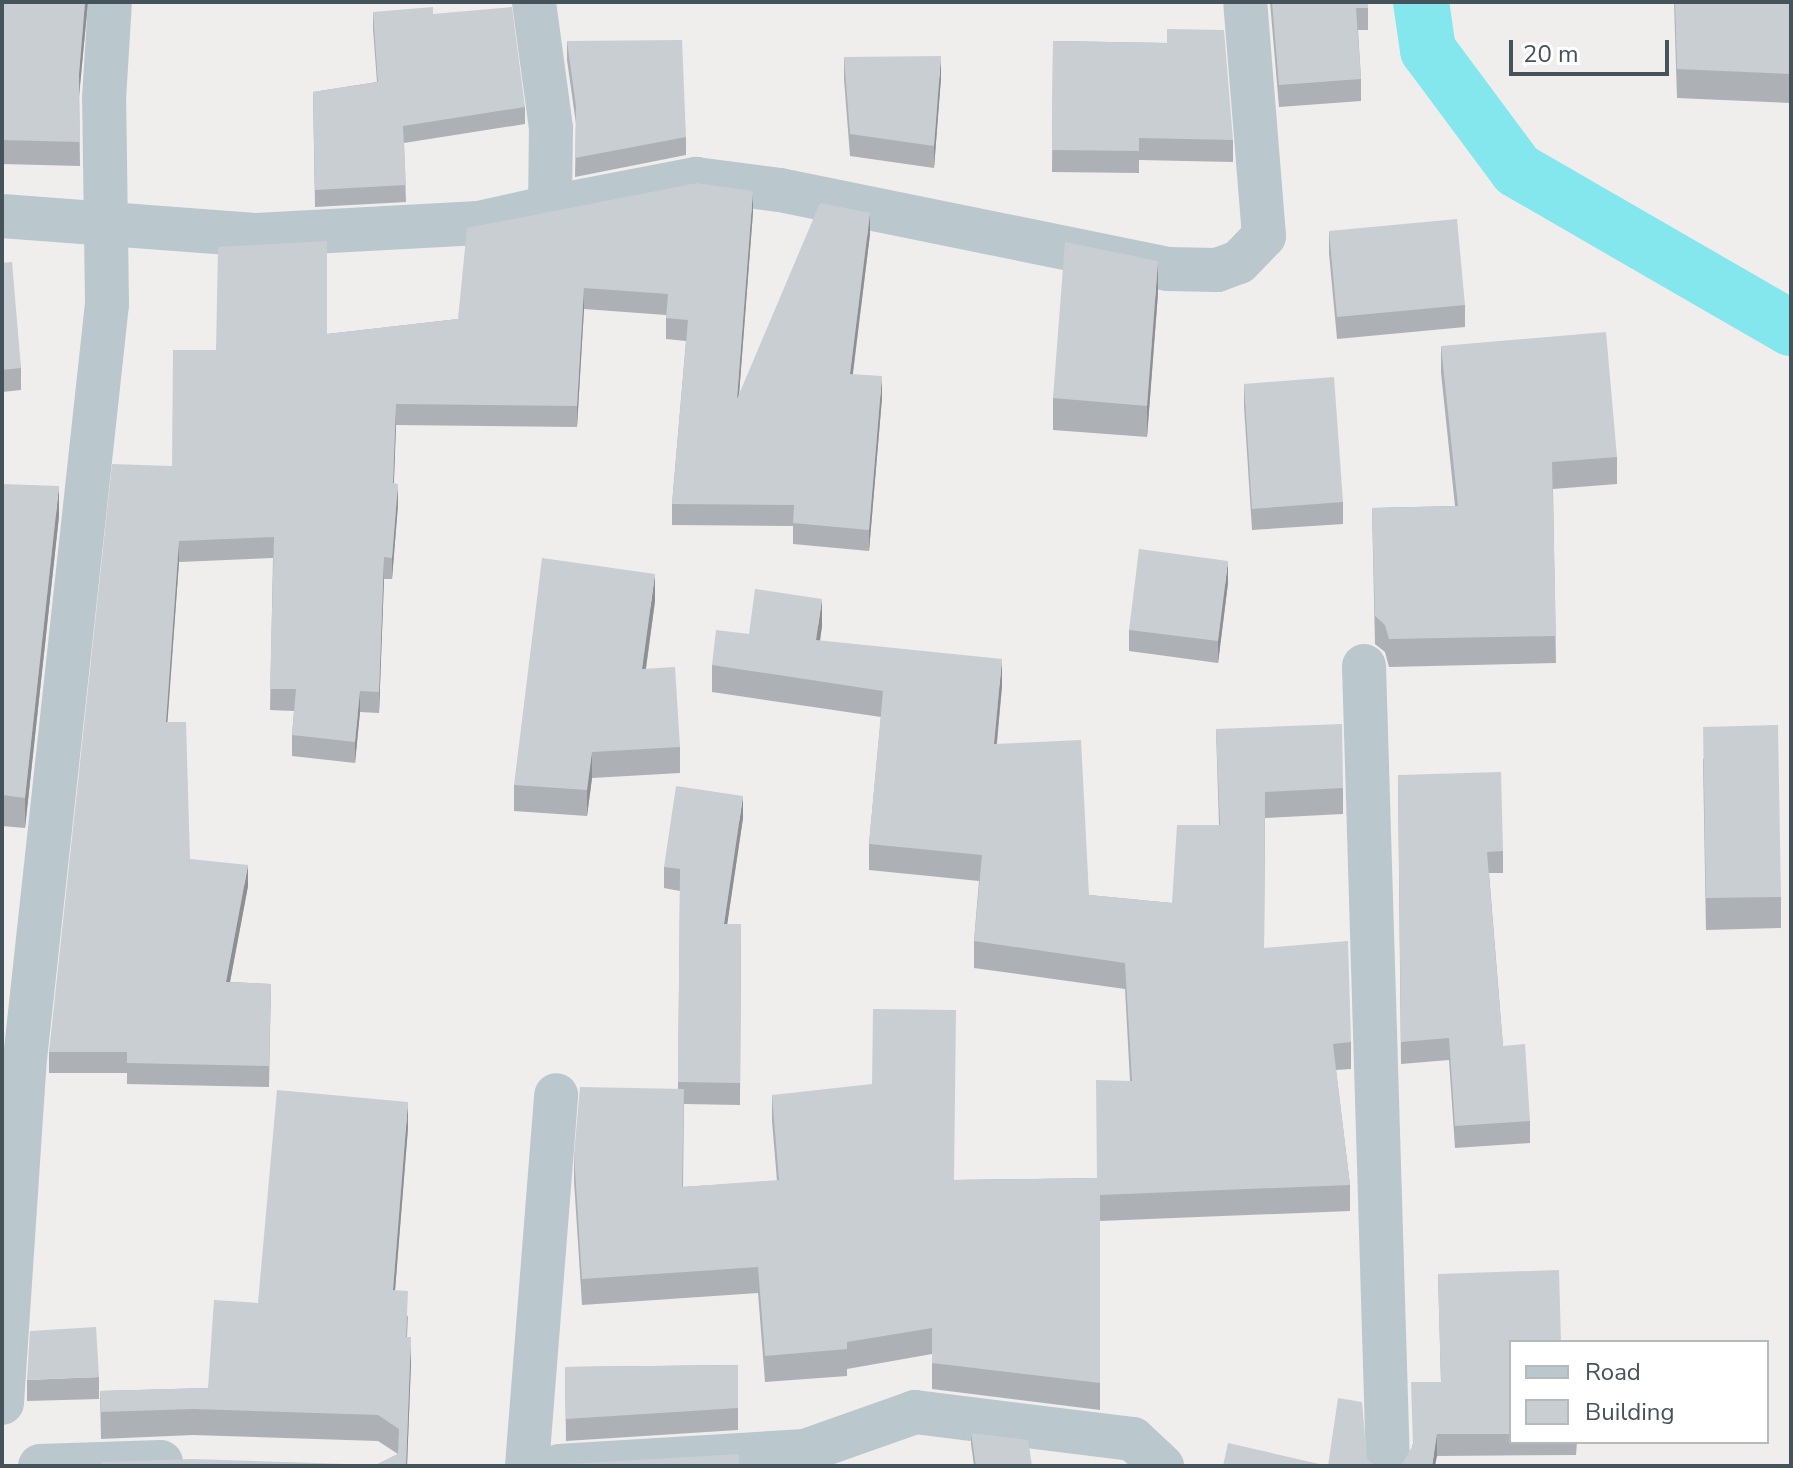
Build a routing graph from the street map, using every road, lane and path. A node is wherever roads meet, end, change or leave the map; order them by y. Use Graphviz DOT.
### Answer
graph roads {
  1 [pos="110,2"];
  2 [pos="534,2"];
  3 [pos="1245,2"];
  4 [pos="550,207"];
  5 [pos="2,216"];
  6 [pos="108,225"];
  7 [pos="1364,666"];
  8 [pos="13,1065"];
  9 [pos="556,1095"];
  10 [pos="2,1403"];
  11 [pos="848,1451"];
  12 [pos="207,1461"];
  13 [pos="40,1466"];
  14 [pos="527,1466"];
  15 [pos="559,1466"];
  16 [pos="1162,1466"];
  17 [pos="1388,1466"];
  1 -- 6 [label="street"];
  2 -- 4 [label="street"];
  3 -- 4 [label="street"];
  4 -- 6 [label="street"];
  5 -- 6 [label="street"];
  6 -- 8 [label="street"];
  7 -- 17 [label="street"];
  8 -- 10 [label="street"];
  9 -- 14 [label="street"];
  11 -- 15 [label="street"];
  11 -- 16 [label="street"];
  12 -- 13 [label="street"];
}
